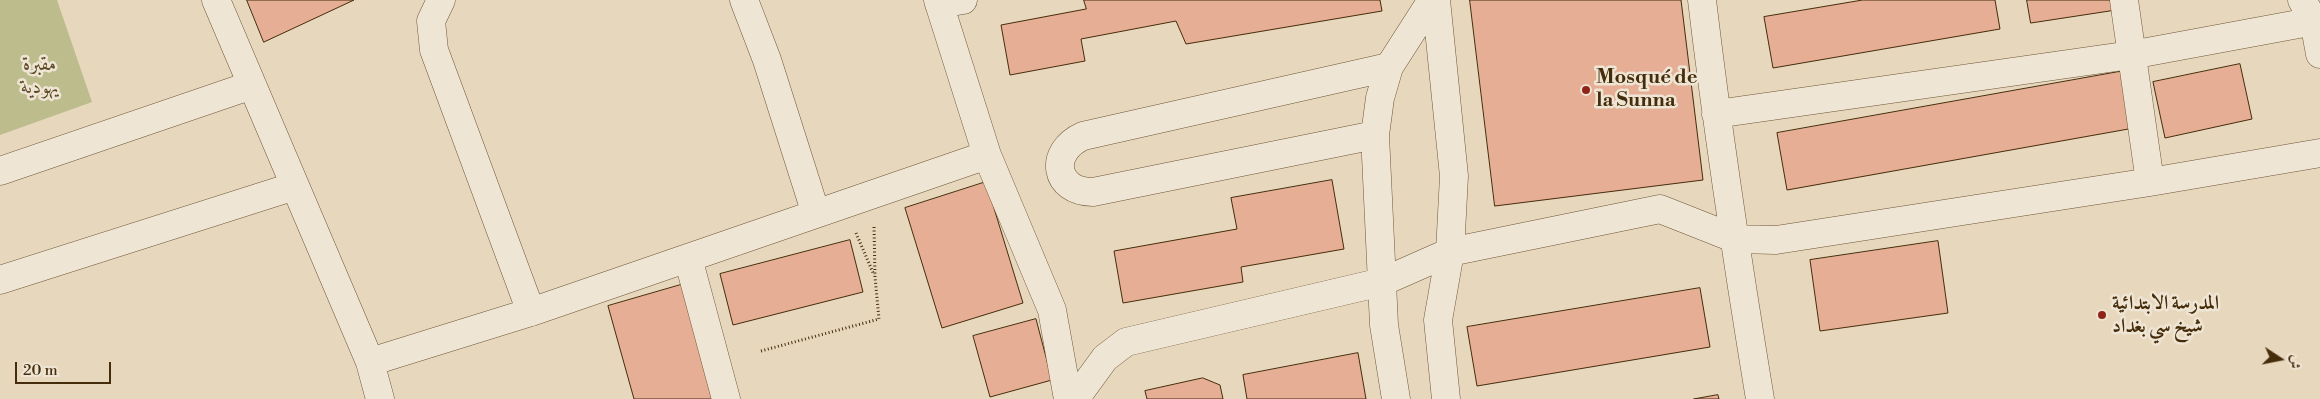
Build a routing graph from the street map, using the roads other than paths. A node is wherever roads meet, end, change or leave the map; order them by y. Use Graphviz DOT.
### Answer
graph roads {
  1 [pos="216,0"];
  2 [pos="441,0"];
  3 [pos="744,0"];
  4 [pos="1432,0"];
  5 [pos="1436,0"];
  6 [pos="1702,0"];
  7 [pos="2124,0"];
  8 [pos="947,1"];
  9 [pos="2314,14"];
  10 [pos="2320,54"];
  11 [pos="2131,55"];
  12 [pos="1390,67"];
  13 [pos="252,85"];
  14 [pos="1716,114"];
  15 [pos="1375,135"];
  16 [pos="2320,153"];
  17 [pos="987,155"];
  18 [pos="0,171"];
  19 [pos="2150,182"];
  20 [pos="295,186"];
  21 [pos="816,214"];
  22 [pos="1736,239"];
  23 [pos="1450,252"];
  24 [pos="688,258"];
  25 [pos="0,280"];
  26 [pos="1382,282"];
  27 [pos="531,312"];
  28 [pos="370,362"];
  29 [pos="380,399"];
  30 [pos="726,399"];
  31 [pos="1068,399"];
  32 [pos="1075,399"];
  33 [pos="1396,399"];
  34 [pos="1446,399"];
  35 [pos="1760,399"];
  1 -- 13 [label="street"];
  2 -- 27 [label="street"];
  3 -- 21 [label="street"];
  4 -- 12 [label="street"];
  5 -- 23 [label="street"];
  6 -- 14 [label="street"];
  7 -- 11 [label="street"];
  8 -- 17 [label="street"];
  9 -- 10 [label="street"];
  9 -- 11 [label="street"];
  11 -- 14 [label="street"];
  11 -- 19 [label="street"];
  12 -- 15 [label="street"];
  12 -- 15 [label="street"];
  13 -- 18 [label="street"];
  13 -- 20 [label="street"];
  14 -- 22 [label="street"];
  15 -- 26 [label="street"];
  16 -- 19 [label="street"];
  17 -- 21 [label="street"];
  17 -- 31 [label="street"];
  19 -- 22 [label="street"];
  20 -- 25 [label="street"];
  20 -- 28 [label="street"];
  21 -- 24 [label="street"];
  22 -- 23 [label="street"];
  22 -- 35 [label="street"];
  23 -- 26 [label="street"];
  23 -- 34 [label="street"];
  24 -- 27 [label="street"];
  24 -- 30 [label="street"];
  26 -- 32 [label="street"];
  26 -- 33 [label="street"];
  27 -- 28 [label="street"];
  28 -- 29 [label="street"];
}
